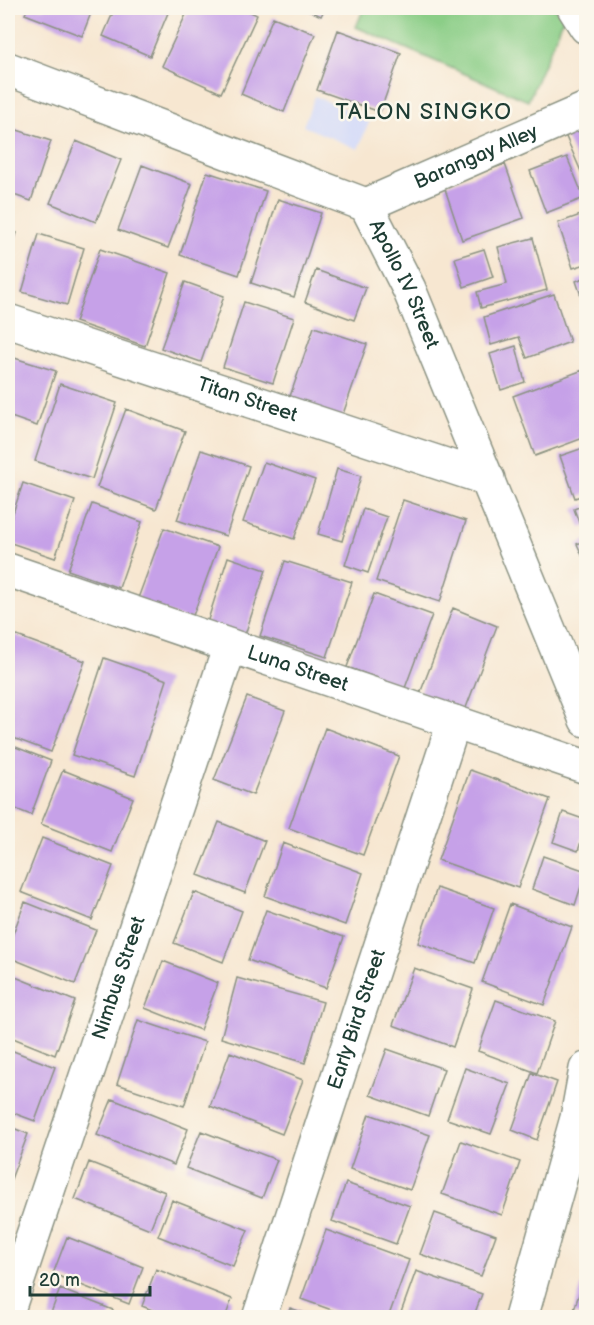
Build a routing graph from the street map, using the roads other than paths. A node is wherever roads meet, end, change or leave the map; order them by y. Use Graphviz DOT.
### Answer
graph roads {
  1 [pos="574,8"];
  2 [pos="586,27"];
  3 [pos="8,69"];
  4 [pos="586,109"];
  5 [pos="366,205"];
  6 [pos="8,321"];
  7 [pos="488,479"];
  8 [pos="8,570"];
  9 [pos="230,646"];
  10 [pos="586,720"];
  11 [pos="454,722"];
  12 [pos="586,767"];
  13 [pos="586,1069"];
  14 [pos="581,1119"];
  15 [pos="8,1310"];
  16 [pos="259,1317"];
  17 [pos="521,1317"];
  1 -- 2 [label="street"];
  3 -- 5 [label="street, Apollo IV Street"];
  4 -- 5 [label="street, Barangay Alley"];
  5 -- 7 [label="street, Apollo IV Street"];
  6 -- 7 [label="street, Titan Street"];
  7 -- 10 [label="street, Apollo IV Street"];
  8 -- 9 [label="street, Luna Street"];
  9 -- 11 [label="street, Luna Street"];
  9 -- 15 [label="street, Nimbus Street"];
  11 -- 12 [label="street, Luna Street"];
  11 -- 16 [label="street, Early Bird Street"];
  13 -- 14 [label="street"];
  14 -- 17 [label="street"];
}
